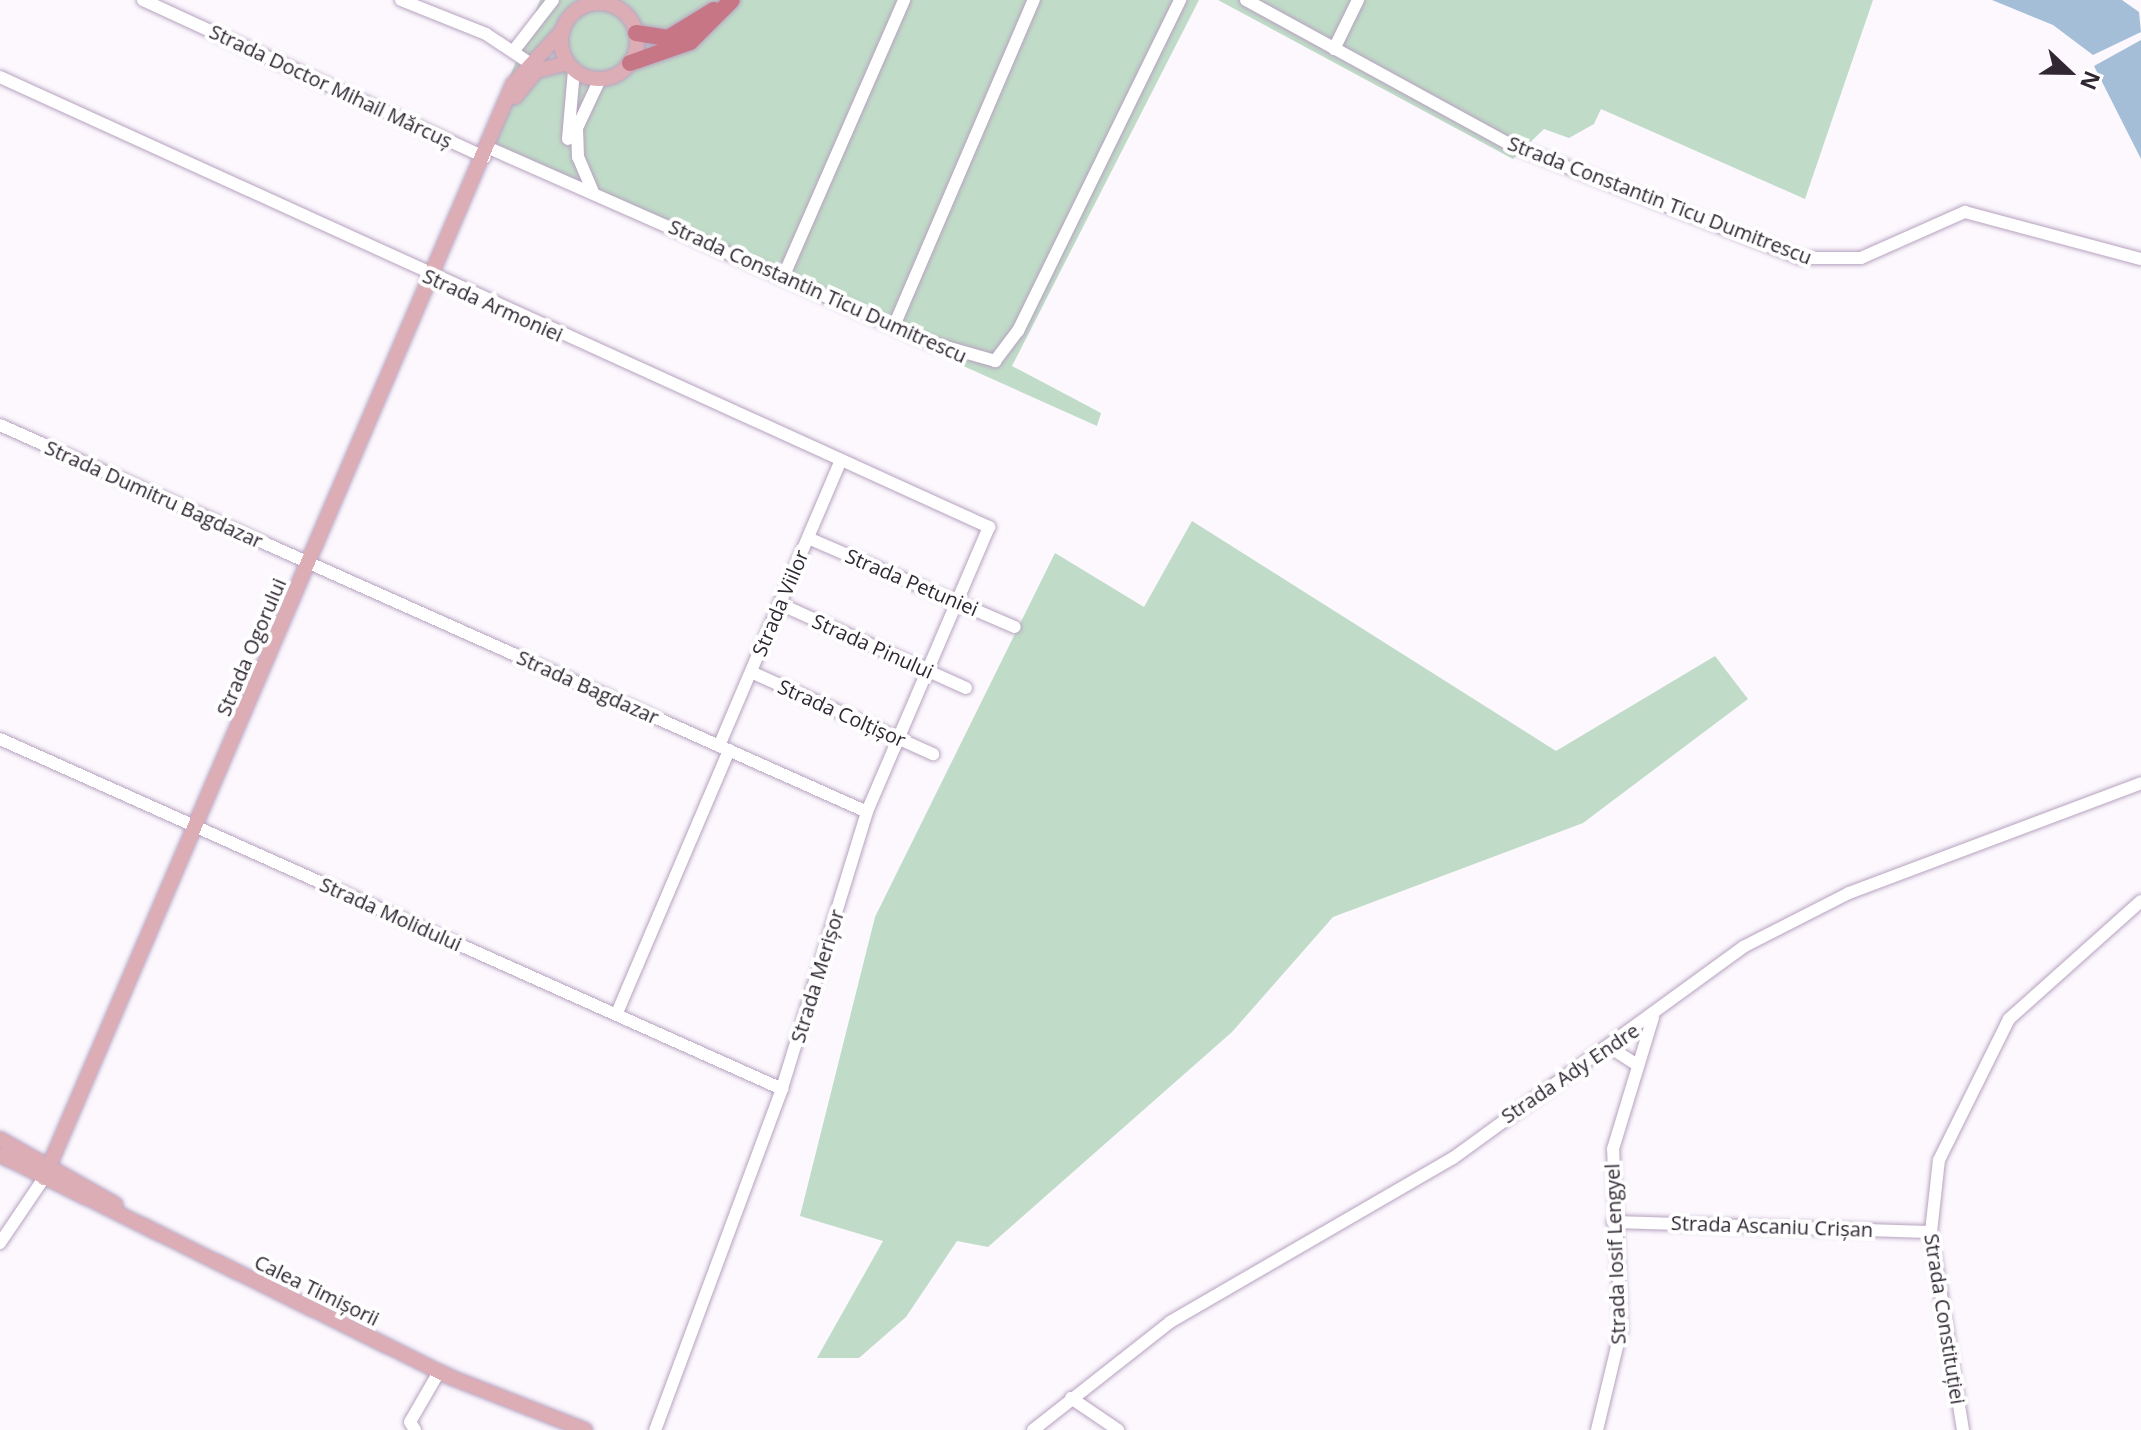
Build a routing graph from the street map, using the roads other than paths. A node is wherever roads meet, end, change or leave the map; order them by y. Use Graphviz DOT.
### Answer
graph roads {
  1 [pos="143,0"];
  2 [pos="401,0"];
  3 [pos="553,0"];
  4 [pos="722,0"];
  5 [pos="732,0"];
  6 [pos="904,0"];
  7 [pos="1034,0"];
  8 [pos="1180,0"];
  9 [pos="1246,0"];
  10 [pos="1358,0"];
  11 [pos="597,2"];
  12 [pos="626,7"];
  13 [pos="562,31"];
  14 [pos="636,33"];
  15 [pos="515,49"];
  16 [pos="1334,49"];
  17 [pos="528,62"];
  18 [pos="630,63"];
  19 [pos="571,67"];
  20 [pos="0,77"];
  21 [pos="600,79"];
  22 [pos="496,132"];
  23 [pos="483,153"];
  24 [pos="583,174"];
  25 [pos="593,192"];
  26 [pos="2141,259"];
  27 [pos="784,275"];
  28 [pos="433,278"];
  29 [pos="894,326"];
  30 [pos="0,425"];
  31 [pos="841,460"];
  32 [pos="989,527"];
  33 [pos="808,538"];
  34 [pos="309,562"];
  35 [pos="956,602"];
  36 [pos="780,604"];
  37 [pos="1015,627"];
  38 [pos="927,670"];
  39 [pos="751,672"];
  40 [pos="966,688"];
  41 [pos="0,739"];
  42 [pos="899,739"];
  43 [pos="724,748"];
  44 [pos="933,754"];
  45 [pos="2141,783"];
  46 [pos="867,812"];
  47 [pos="196,825"];
  48 [pos="2141,901"];
  49 [pos="617,1013"];
  50 [pos="1653,1017"];
  51 [pos="1608,1046"];
  52 [pos="1636,1064"];
  53 [pos="782,1089"];
  54 [pos="0,1139"];
  55 [pos="0,1155"];
  56 [pos="48,1172"];
  57 [pos="1613,1222"];
  58 [pos="1931,1232"];
  59 [pos="0,1243"];
  60 [pos="439,1372"];
  61 [pos="1071,1398"];
  62 [pos="415,1430"];
  63 [pos="585,1430"];
  64 [pos="655,1430"];
  65 [pos="1033,1430"];
  66 [pos="1118,1430"];
  67 [pos="1597,1430"];
  68 [pos="1963,1430"];
  1 -- 23 [label="street, Strada Doctor Mihail Mărcuș"];
  2 -- 15 [label="street"];
  3 -- 15 [label="street"];
  4 -- 14 [label="highway"];
  5 -- 18 [label="highway"];
  6 -- 27 [label="street"];
  7 -- 29 [label="street"];
  8 -- 29 [label="street, Strada Constantin Ticu Dumitrescu"];
  9 -- 16 [label="street, Strada Constantin Ticu Dumitrescu"];
  10 -- 16 [label="street"];
  11 -- 12 [label="main road"];
  11 -- 13 [label="main road"];
  12 -- 14 [label="main road"];
  13 -- 17 [label="main road, Strada Ogorului"];
  13 -- 19 [label="main road"];
  14 -- 18 [label="main road"];
  15 -- 17 [label="street"];
  16 -- 26 [label="street, Strada Constantin Ticu Dumitrescu"];
  17 -- 22 [label="main road, Strada Ogorului"];
  18 -- 21 [label="main road"];
  19 -- 21 [label="main road"];
  19 -- 22 [label="main road, Strada Ogorului"];
  19 -- 24 [label="street"];
  20 -- 28 [label="street, Strada Armoniei"];
  21 -- 24 [label="street"];
  22 -- 23 [label="main road, Strada Ogorului"];
  23 -- 25 [label="street, Strada Constantin Ticu Dumitrescu"];
  23 -- 28 [label="main road, Strada Ogorului"];
  24 -- 25 [label="street"];
  25 -- 27 [label="street, Strada Constantin Ticu Dumitrescu"];
  27 -- 29 [label="street, Strada Constantin Ticu Dumitrescu"];
  28 -- 31 [label="street, Strada Armoniei"];
  28 -- 34 [label="main road, Strada Ogorului"];
  30 -- 34 [label="street, Strada Dumitru Bagdazar"];
  31 -- 32 [label="street, Strada Armoniei"];
  31 -- 33 [label="street, Strada Viilor"];
  32 -- 35 [label="street, Strada Merișor"];
  33 -- 35 [label="street, Strada Petuniei"];
  33 -- 36 [label="street, Strada Viilor"];
  34 -- 43 [label="street, Strada Bagdazar"];
  34 -- 47 [label="main road, Strada Ogorului"];
  35 -- 37 [label="street, Strada Petuniei"];
  35 -- 38 [label="street, Strada Merișor"];
  36 -- 38 [label="street, Strada Pinului"];
  36 -- 39 [label="street, Strada Viilor"];
  38 -- 40 [label="street, Strada Pinului"];
  38 -- 42 [label="street, Strada Merișor"];
  39 -- 42 [label="street, Strada Colțișor"];
  39 -- 43 [label="street, Strada Viilor"];
  41 -- 47 [label="street, Strada Molidului"];
  42 -- 44 [label="street, Strada Colțișor"];
  42 -- 46 [label="street, Strada Merișor"];
  43 -- 46 [label="street, Strada Bagdazar"];
  43 -- 49 [label="street, Strada Viilor"];
  45 -- 50 [label="street, Strada Ady Endre"];
  46 -- 53 [label="street, Strada Merișor"];
  47 -- 49 [label="street, Strada Molidului"];
  47 -- 56 [label="main road, Strada Ogorului"];
  48 -- 58 [label="street, Strada Constituției"];
  49 -- 53 [label="street, Strada Molidului"];
  50 -- 51 [label="street, Strada Ady Endre"];
  50 -- 52 [label="street, Strada Iosif Lengyel"];
  51 -- 52 [label="street"];
  51 -- 61 [label="street, Strada Ady Endre"];
  52 -- 57 [label="street, Strada Iosif Lengyel"];
  53 -- 64 [label="street, Strada Merișor"];
  54 -- 56 [label="main road, Calea Timișorii"];
  55 -- 56 [label="main road, Calea Timișorii"];
  56 -- 59 [label="street"];
  56 -- 60 [label="main road, Calea Timișorii"];
  57 -- 58 [label="street, Strada Ascaniu Crișan"];
  57 -- 67 [label="street, Strada Iosif Lengyel"];
  58 -- 68 [label="street, Strada Constituției"];
  60 -- 62 [label="street"];
  60 -- 63 [label="main road, Calea Timișorii"];
  61 -- 65 [label="street, Strada Ady Endre"];
  61 -- 66 [label="street"];
}
